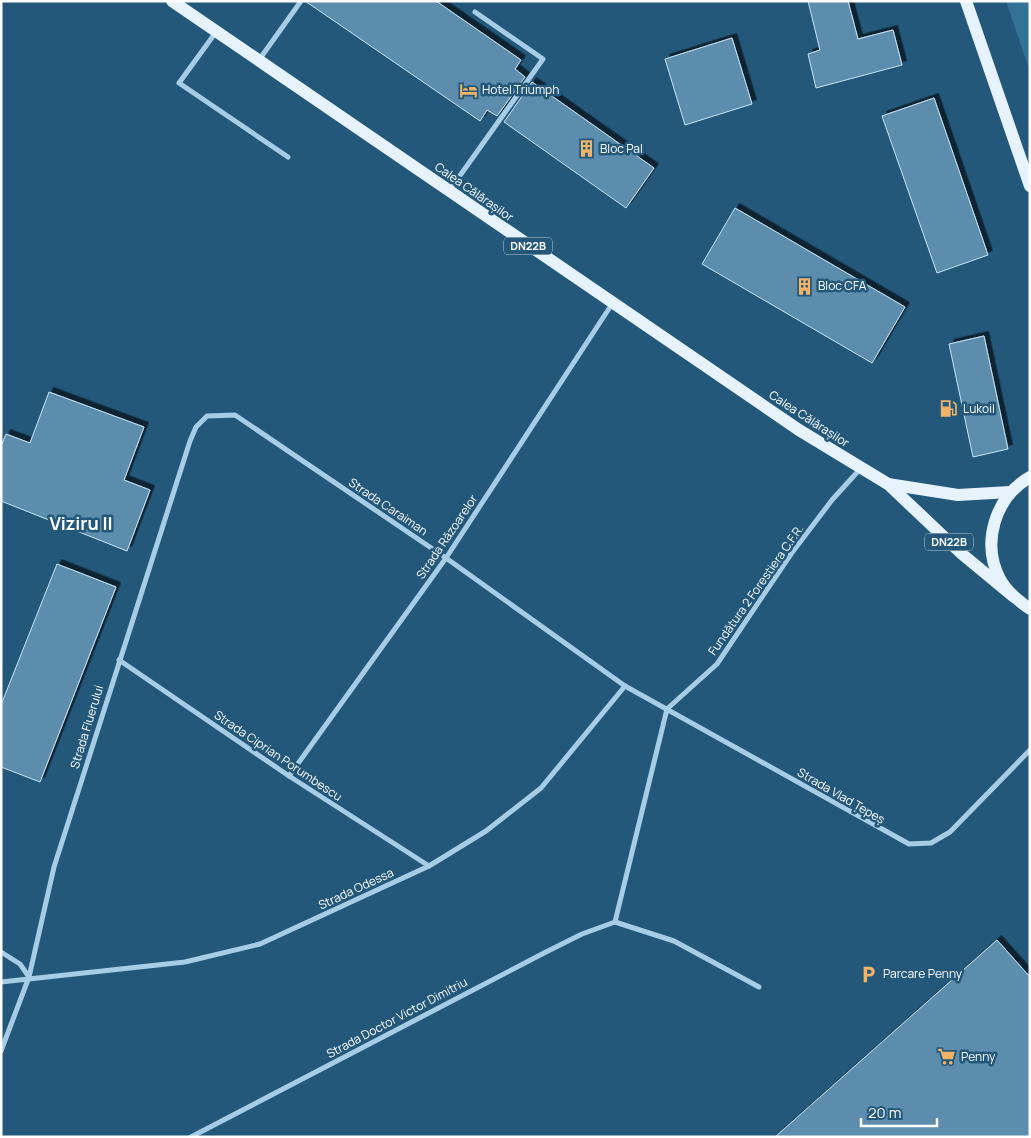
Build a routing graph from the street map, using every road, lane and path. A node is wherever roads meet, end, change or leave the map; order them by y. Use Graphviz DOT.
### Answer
graph roads {
  1 [pos="172,1"];
  2 [pos="301,1"];
  3 [pos="966,1"];
  4 [pos="475,12"];
  5 [pos="216,31"];
  6 [pos="259,61"];
  7 [pos="288,157"];
  8 [pos="1030,186"];
  9 [pos="448,191"];
  10 [pos="613,304"];
  11 [pos="207,416"];
  12 [pos="861,468"];
  13 [pos="1029,477"];
  14 [pos="888,484"];
  15 [pos="1010,492"];
  16 [pos="446,558"];
  17 [pos="1014,597"];
  18 [pos="1030,609"];
  19 [pos="119,660"];
  20 [pos="625,686"];
  21 [pos="667,709"];
  22 [pos="1030,750"];
  23 [pos="289,776"];
  24 [pos="428,866"];
  25 [pos="615,922"];
  26 [pos="1,952"];
  27 [pos="29,977"];
  28 [pos="1,982"];
  29 [pos="759,987"];
  30 [pos="1,1051"];
  31 [pos="191,1137"];
  1 -- 5 [label="main road, Calea Călărașilor / DN22B"];
  2 -- 6 [label="street"];
  3 -- 8 [label="main road"];
  4 -- 9 [label="street"];
  5 -- 6 [label="main road, Calea Călărașilor / DN22B"];
  5 -- 7 [label="street"];
  6 -- 9 [label="main road, Calea Călărașilor / DN22B"];
  9 -- 10 [label="main road, Calea Călărașilor / DN22B"];
  10 -- 12 [label="main road, Calea Călărașilor / DN22B"];
  10 -- 16 [label="street, Strada Răzoarelor"];
  11 -- 16 [label="street, Strada Caraiman"];
  11 -- 19 [label="street, Strada Fluerului"];
  12 -- 14 [label="main road, Calea Călărașilor / DN22B"];
  12 -- 21 [label="street, Fundătura 2 Forestiera C.F.R."];
  13 -- 15 [label="main road, DN22B"];
  14 -- 15 [label="main road, Calea Călărașilor / DN22B"];
  14 -- 17 [label="main road, Calea Călărașilor / DN22B"];
  15 -- 17 [label="main road, DN22B"];
  16 -- 20 [label="street, Strada Caraiman"];
  16 -- 23 [label="street, Strada Răzoarelor"];
  17 -- 18 [label="main road, DN22B"];
  19 -- 23 [label="street, Strada Ciprian Porumbescu"];
  19 -- 27 [label="street, Strada Fluerului"];
  20 -- 21 [label="street, Strada Vlad Țepeș"];
  20 -- 24 [label="street, Strada Odessa"];
  21 -- 22 [label="street, Strada Vlad Țepeș"];
  21 -- 25 [label="street"];
  23 -- 24 [label="street, Strada Ciprian Porumbescu"];
  24 -- 27 [label="street, Strada Odessa"];
  25 -- 29 [label="street"];
  25 -- 31 [label="street, Strada Doctor Victor Dimitriu"];
  26 -- 27 [label="street"];
  27 -- 28 [label="street, Strada Odessa"];
  27 -- 30 [label="street, Strada Fluerului"];
}
